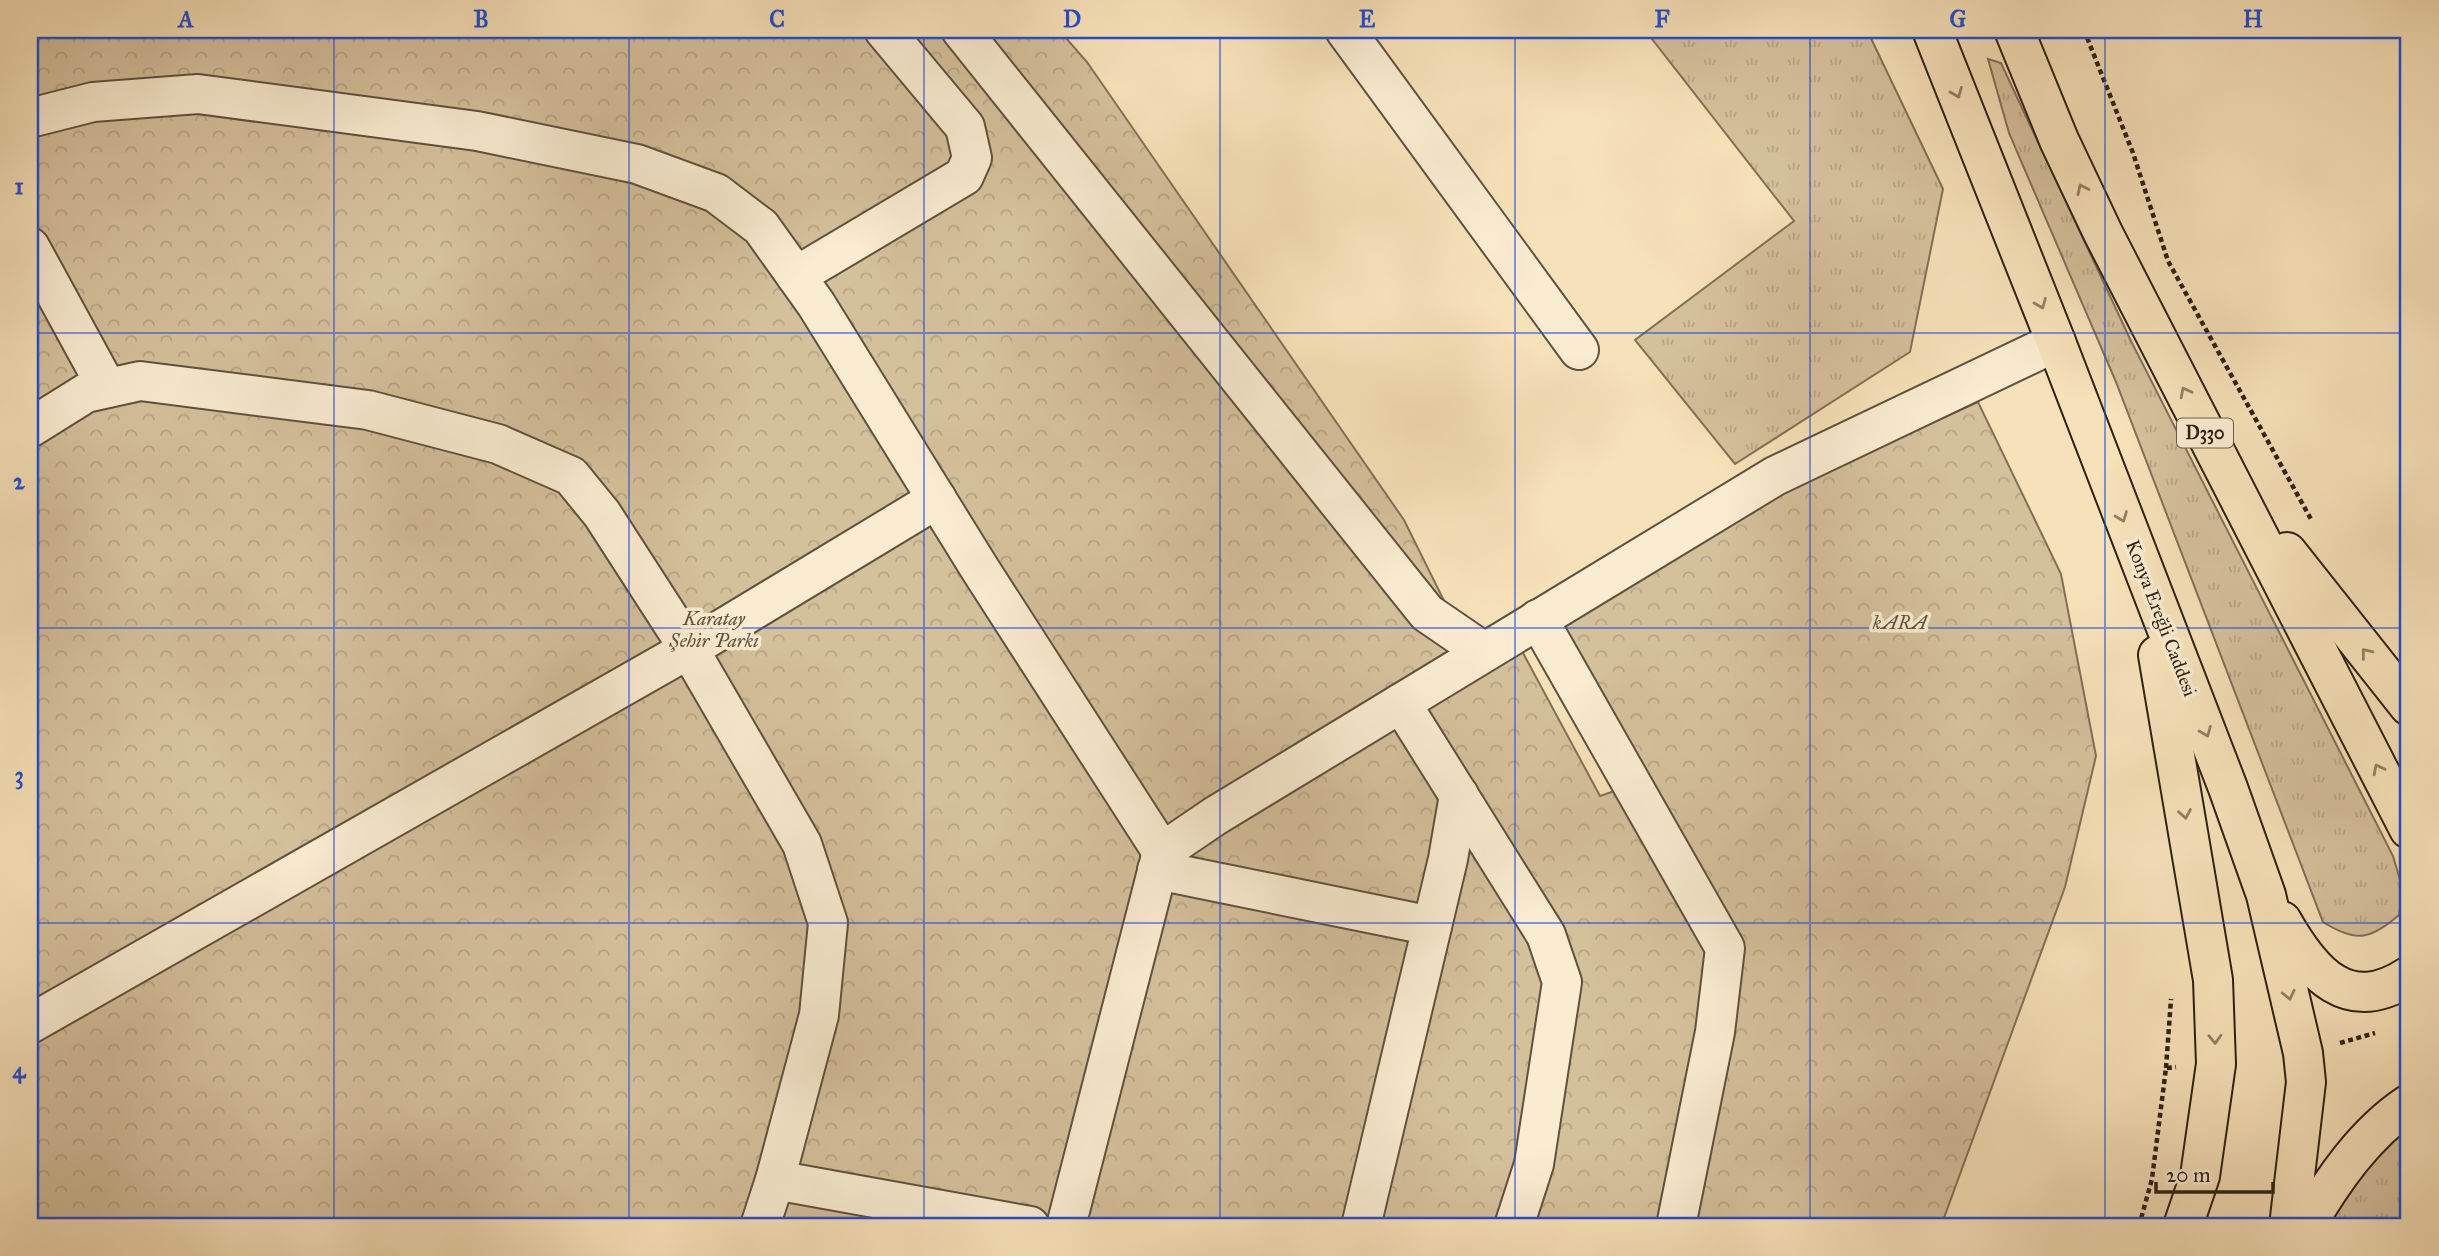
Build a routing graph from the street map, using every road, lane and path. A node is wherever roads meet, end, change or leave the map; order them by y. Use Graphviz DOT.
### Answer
graph roads {
  1 [pos="884,30"];
  2 [pos="961,30"];
  3 [pos="1345,30"];
  4 [pos="1932,30"];
  5 [pos="2014,30"];
  6 [pos="2084,30"];
  7 [pos="30,118"];
  8 [pos="30,247"];
  9 [pos="796,276"];
  10 [pos="2056,342"];
  11 [pos="1579,350"];
  12 [pos="107,388"];
  13 [pos="30,428"];
  14 [pos="2223,467"];
  15 [pos="937,499"];
  16 [pos="2315,526"];
  17 [pos="2145,577"];
  18 [pos="1538,619"];
  19 [pos="689,649"];
  20 [pos="1484,652"];
  21 [pos="1401,703"];
  22 [pos="2409,706"];
  23 [pos="1459,795"];
  24 [pos="2409,829"];
  25 [pos="1159,861"];
  26 [pos="2266,895"];
  27 [pos="1432,926"];
  28 [pos="2409,976"];
  29 [pos="30,1024"];
  30 [pos="2409,1104"];
  31 [pos="775,1180"];
  32 [pos="760,1226"];
  33 [pos="1030,1226"];
  34 [pos="1066,1226"];
  35 [pos="1362,1226"];
  36 [pos="1514,1226"];
  37 [pos="1676,1226"];
  38 [pos="2183,1226"];
  39 [pos="2289,1226"];
  40 [pos="2306,1226"];
  1 -- 9 [label="street"];
  2 -- 20 [label="street"];
  3 -- 11 [label="street"];
  4 -- 10 [label="highway, Konya Ereğli Caddesi, one-way"];
  14 -- 5 [label="highway, D330, one-way"];
  6 -- 16 [label="path"];
  7 -- 9 [label="street"];
  8 -- 12 [label="street"];
  9 -- 15 [label="street"];
  10 -- 17 [label="highway, Konya Ereğli Caddesi, one-way"];
  10 -- 18 [label="street"];
  12 -- 13 [label="street"];
  12 -- 19 [label="street"];
  22 -- 14 [label="highway, one-way"];
  24 -- 14 [label="highway, D330, one-way"];
  15 -- 19 [label="street"];
  15 -- 25 [label="street"];
  17 -- 26 [label="highway, Konya Ereğli Caddesi, one-way"];
  17 -- 38 [label="highway, one-way"];
  18 -- 20 [label="street"];
  18 -- 37 [label="street"];
  19 -- 29 [label="street"];
  19 -- 31 [label="street"];
  20 -- 21 [label="street"];
  21 -- 23 [label="street"];
  21 -- 25 [label="street"];
  23 -- 27 [label="street"];
  23 -- 36 [label="street"];
  25 -- 27 [label="street"];
  25 -- 34 [label="street"];
  26 -- 28 [label="highway"];
  26 -- 39 [label="highway, Konya Ereğli Caddesi, one-way"];
  27 -- 35 [label="street"];
  30 -- 40 [label="highway"];
  31 -- 32 [label="street"];
  31 -- 33 [label="street"];
}
